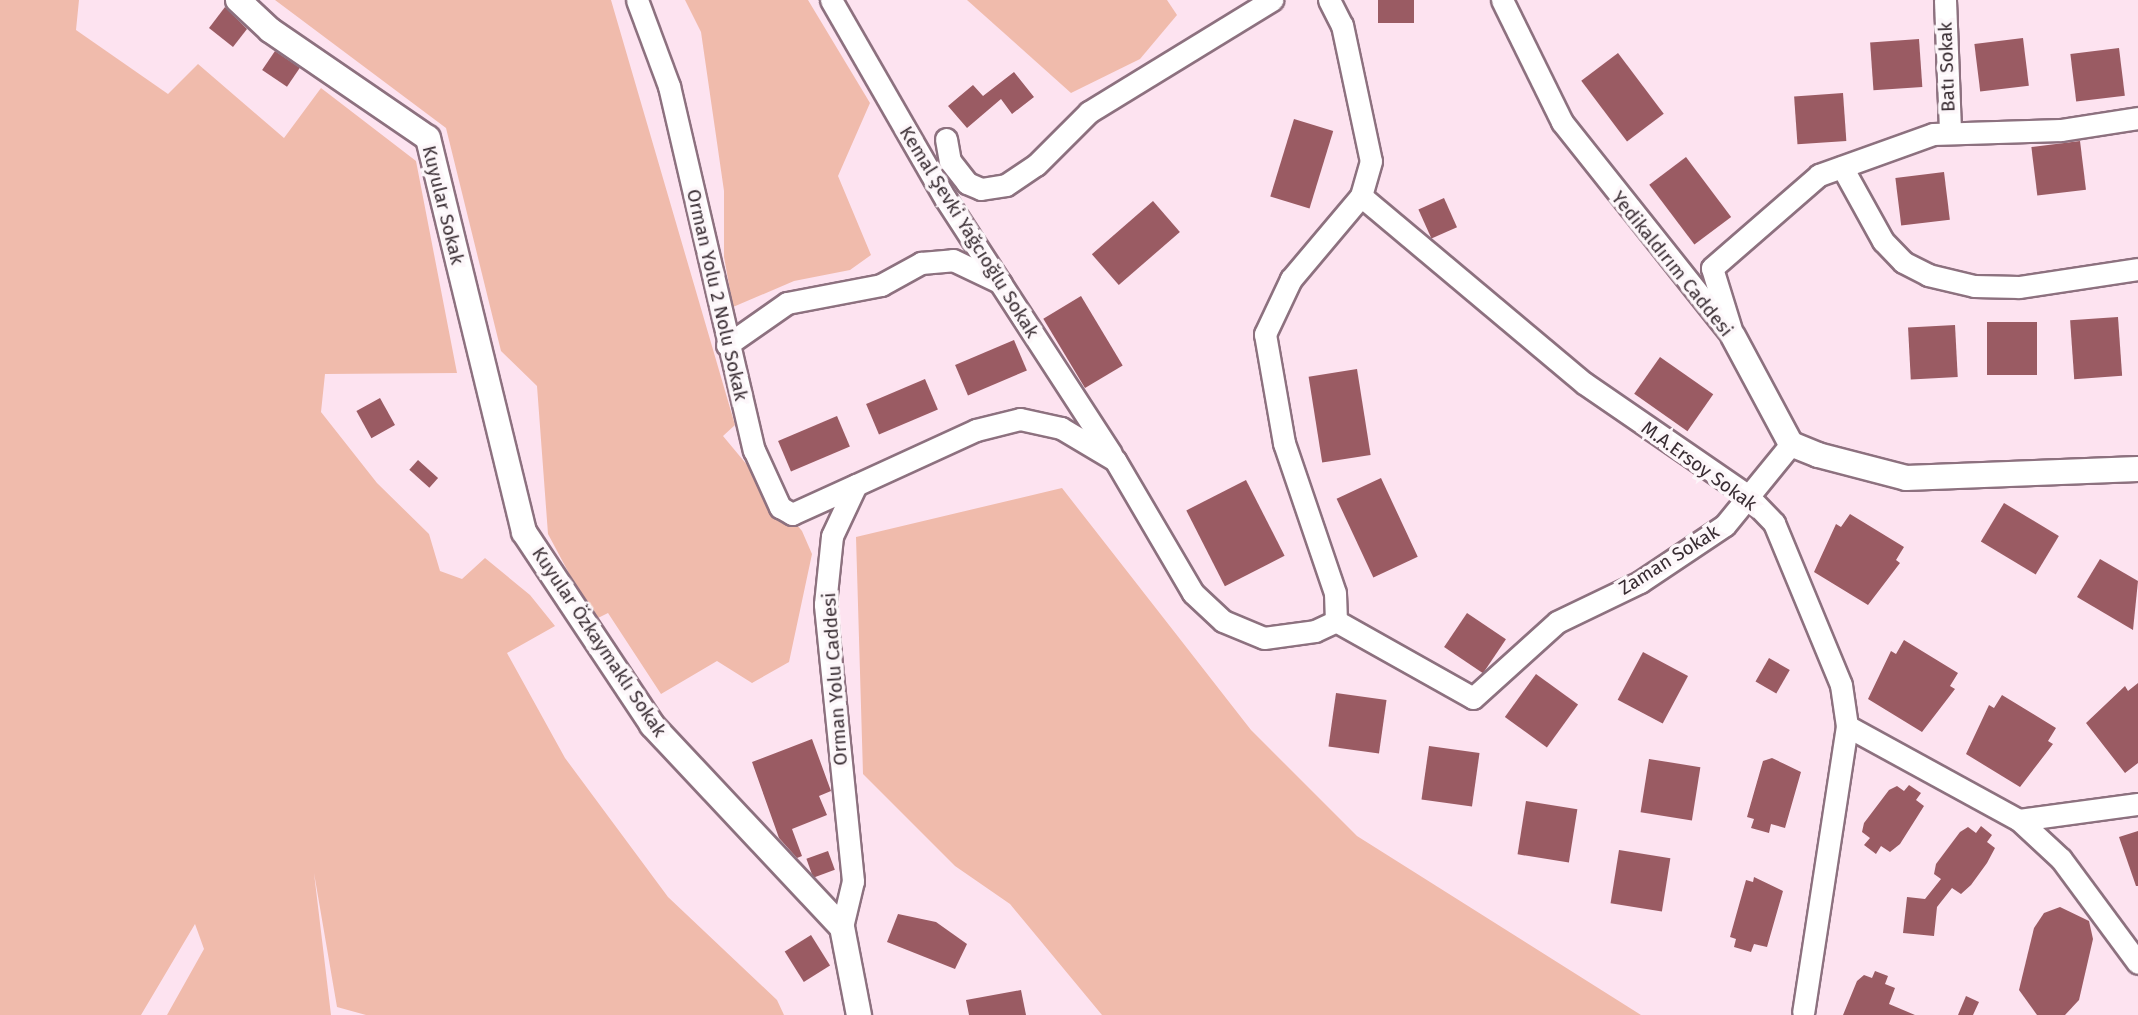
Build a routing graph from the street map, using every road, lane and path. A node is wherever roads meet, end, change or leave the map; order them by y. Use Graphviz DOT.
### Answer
graph roads {
  1 [pos="238,0"];
  2 [pos="637,0"];
  3 [pos="831,0"];
  4 [pos="1272,0"];
  5 [pos="1328,0"];
  6 [pos="1502,0"];
  7 [pos="1945,0"];
  8 [pos="2138,118"];
  9 [pos="1950,133"];
  10 [pos="946,139"];
  11 [pos="1842,167"];
  12 [pos="1362,196"];
  13 [pos="2138,269"];
  14 [pos="1006,286"];
  15 [pos="1733,336"];
  16 [pos="727,345"];
  17 [pos="496,418"];
  18 [pos="1791,444"];
  19 [pos="1115,460"];
  20 [pos="2138,469"];
  21 [pos="856,485"];
  22 [pos="1747,495"];
  23 [pos="1336,621"];
  24 [pos="1847,726"];
  25 [pos="2138,804"];
  26 [pos="2019,820"];
  27 [pos="842,927"];
  28 [pos="2138,963"];
  29 [pos="1803,1012"];
  30 [pos="859,1015"];
  1 -- 17 [label="street, Kuyular Sokak"];
  2 -- 16 [label="street, Orman Yolu 2 Nolu Sokak"];
  3 -- 14 [label="street, Kemal Şevki Yağcıoğlu Sokak"];
  4 -- 10 [label="street"];
  5 -- 12 [label="street"];
  6 -- 15 [label="street, Yedikaldırım Caddesi"];
  7 -- 9 [label="street, Batı Sokak"];
  8 -- 9 [label="street"];
  9 -- 11 [label="street"];
  11 -- 13 [label="street"];
  11 -- 15 [label="street"];
  12 -- 22 [label="street, M.A.Ersoy Sokak"];
  12 -- 23 [label="street"];
  14 -- 16 [label="street"];
  14 -- 19 [label="street, Kemal Şevki Yağcıoğlu Sokak"];
  15 -- 18 [label="street, Yedikaldırım Caddesi"];
  16 -- 21 [label="street, Orman Yolu 2 Nolu Sokak"];
  17 -- 27 [label="street, Kuyular Özkaymaklı Sokak"];
  18 -- 20 [label="street"];
  18 -- 22 [label="street, Zaman Sokak"];
  19 -- 21 [label="street"];
  19 -- 23 [label="street"];
  21 -- 27 [label="street, Orman Yolu Caddesi"];
  22 -- 23 [label="street, Zaman Sokak"];
  22 -- 24 [label="street, M.A.Ersoy Sokak"];
  24 -- 26 [label="street"];
  24 -- 29 [label="street, M.A.Ersoy Sokak"];
  25 -- 26 [label="street"];
  26 -- 28 [label="street"];
  27 -- 30 [label="street"];
}
